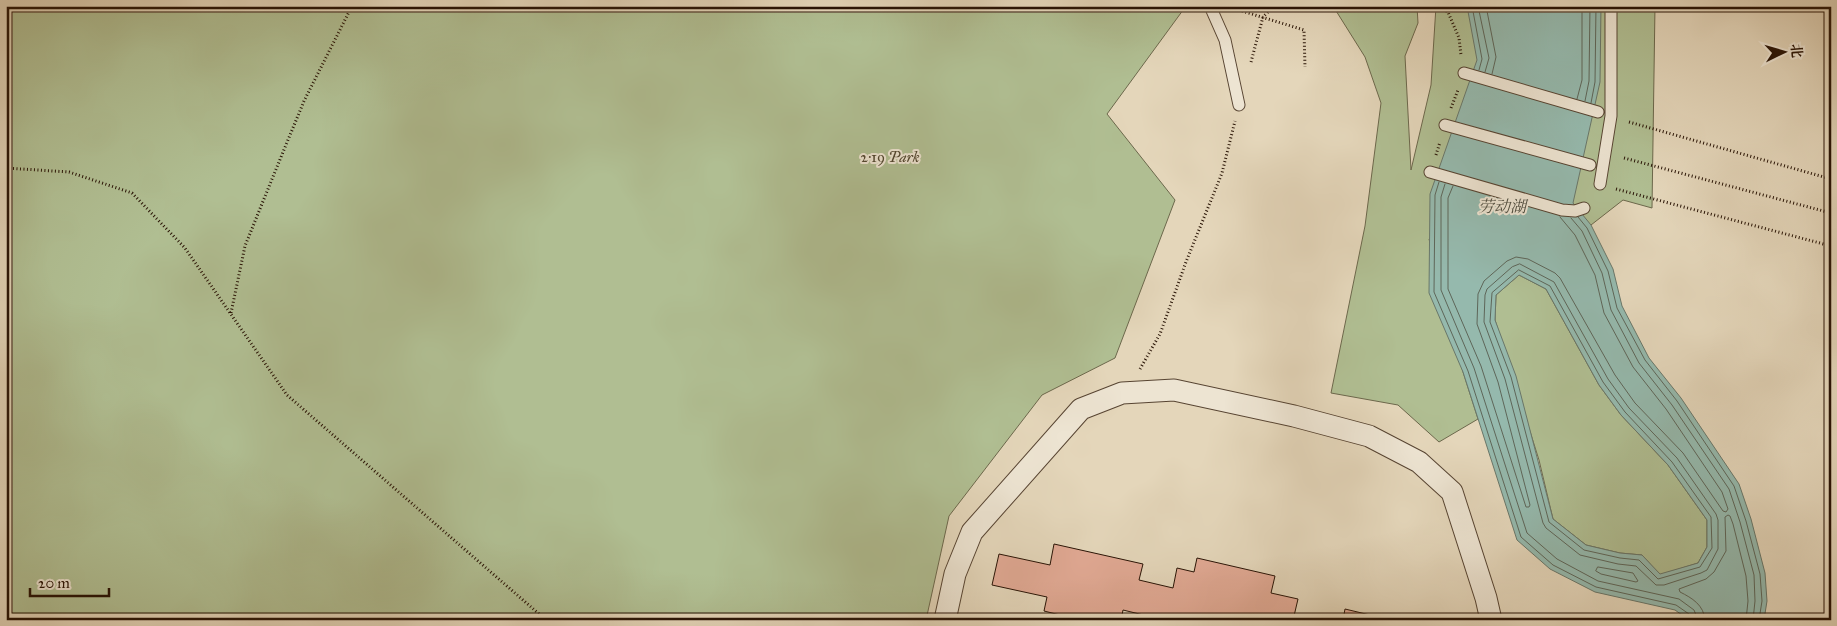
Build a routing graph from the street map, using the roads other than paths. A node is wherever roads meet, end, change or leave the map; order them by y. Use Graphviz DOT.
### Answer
graph roads {
  1 [pos="1210,6"];
  2 [pos="1611,6"];
  3 [pos="1464,73"];
  4 [pos="1239,105"];
  5 [pos="1598,112"];
  6 [pos="1445,125"];
  7 [pos="1590,165"];
  8 [pos="1430,172"];
  9 [pos="1600,184"];
  10 [pos="1584,208"];
  11 [pos="945,620"];
  12 [pos="1492,620"];
  1 -- 4 [label="lane"];
  2 -- 9 [label="lane"];
  3 -- 5 [label="lane"];
  6 -- 7 [label="lane"];
  8 -- 10 [label="lane"];
  11 -- 12 [label="street"];
}
